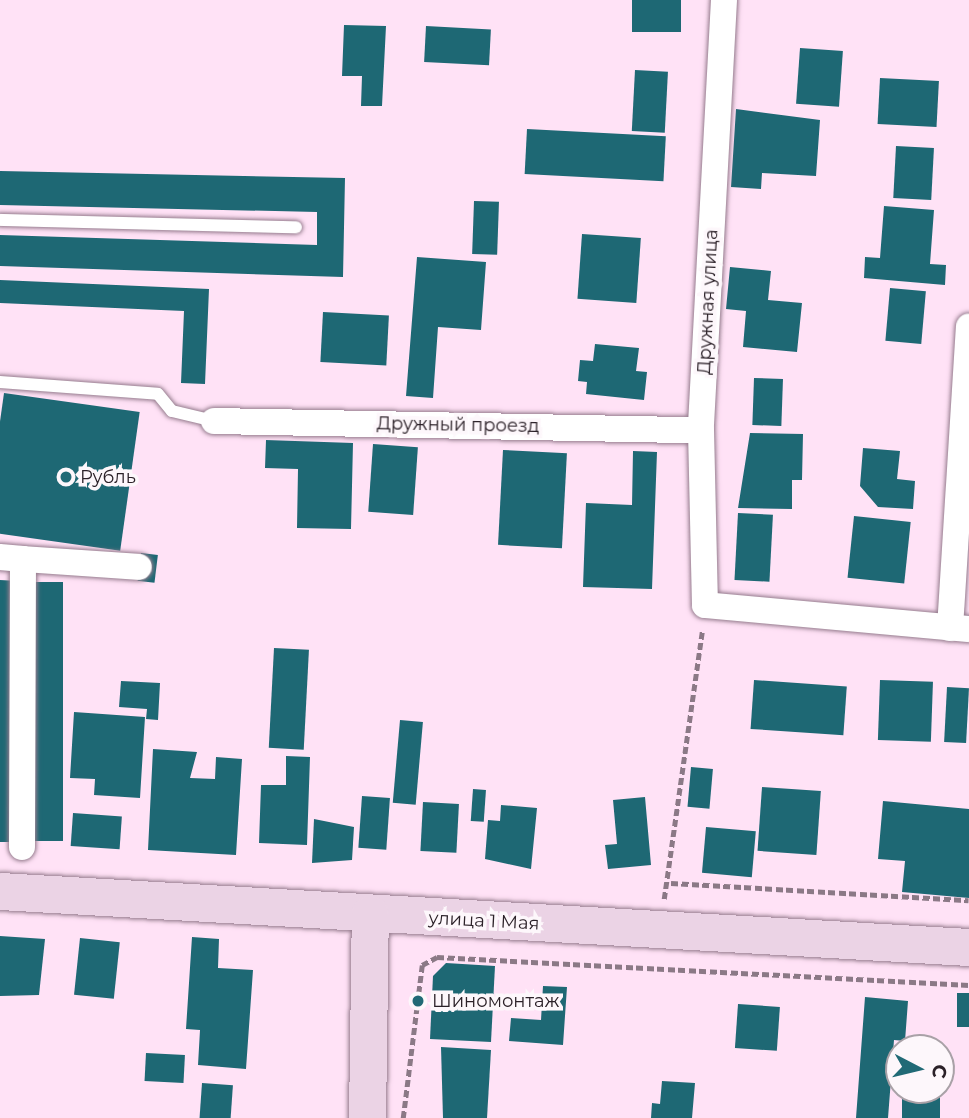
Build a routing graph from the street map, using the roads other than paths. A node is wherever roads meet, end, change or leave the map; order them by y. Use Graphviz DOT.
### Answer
graph roads {
  1 [pos="724,0"];
  2 [pos="0,220"];
  3 [pos="296,227"];
  4 [pos="969,327"];
  5 [pos="0,382"];
  6 [pos="214,421"];
  7 [pos="701,430"];
  8 [pos="12,558"];
  9 [pos="139,567"];
  10 [pos="960,628"];
  11 [pos="22,847"];
  12 [pos="0,891"];
  13 [pos="370,914"];
  14 [pos="969,947"];
  15 [pos="367,1118"];
  1 -- 7 [label="street, Дружная улица"];
  2 -- 3 [label="lane"];
  4 -- 10 [label="street"];
  5 -- 6 [label="lane"];
  6 -- 7 [label="street, Дружный проезд"];
  7 -- 10 [label="street, Дружная улица"];
  8 -- 9 [label="street"];
  8 -- 11 [label="street"];
  12 -- 13 [label="main road, улица 1 Мая"];
  13 -- 14 [label="main road, улица 1 Мая"];
  13 -- 15 [label="main road"];
}
